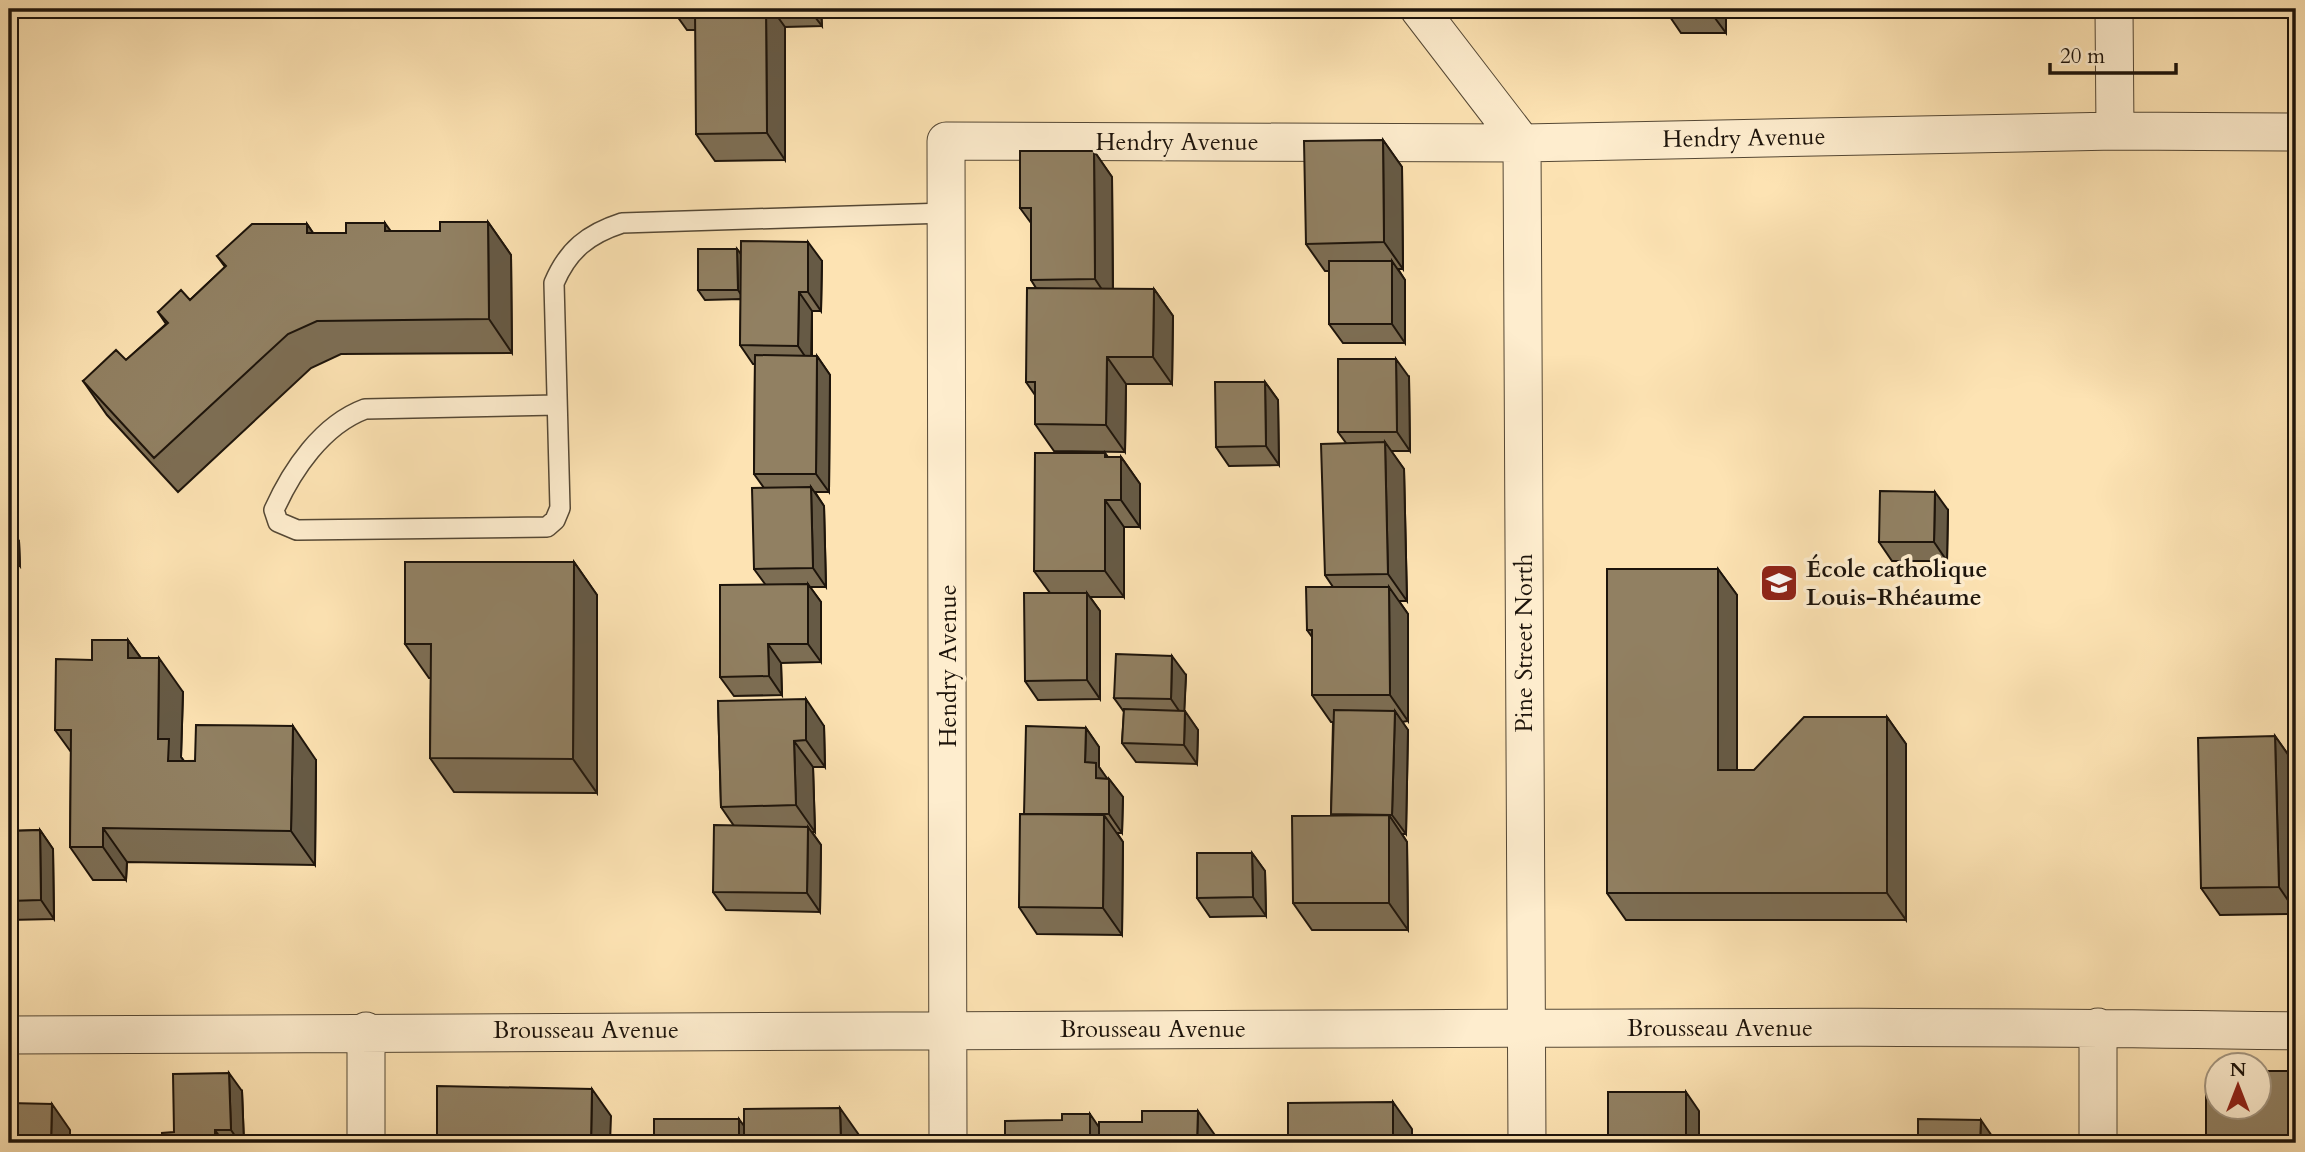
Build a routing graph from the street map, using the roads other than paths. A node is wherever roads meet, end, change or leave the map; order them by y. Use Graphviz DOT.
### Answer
graph roads {
  1 [pos="2114,9"];
  2 [pos="1424,10"];
  3 [pos="2115,131"];
  4 [pos="2296,132"];
  5 [pos="1522,143"];
  6 [pos="946,213"];
  7 [pos="557,405"];
  8 [pos="2098,1027"];
  9 [pos="1527,1028"];
  10 [pos="949,1029"];
  11 [pos="366,1031"];
  12 [pos="2296,1031"];
  13 [pos="9,1035"];
  14 [pos="366,1143"];
  15 [pos="948,1143"];
  16 [pos="1527,1143"];
  17 [pos="2098,1143"];
  1 -- 3 [label="street"];
  2 -- 5 [label="street"];
  3 -- 4 [label="street, Hendry Avenue"];
  3 -- 5 [label="street, Hendry Avenue"];
  5 -- 6 [label="street, Hendry Avenue"];
  5 -- 9 [label="street, Pine Street North"];
  6 -- 7 [label="lane"];
  6 -- 10 [label="street, Hendry Avenue"];
  7 -- 7 [label="lane"];
  8 -- 9 [label="street, Brousseau Avenue"];
  8 -- 12 [label="street, Brousseau Avenue"];
  8 -- 17 [label="street"];
  9 -- 10 [label="street, Brousseau Avenue"];
  9 -- 16 [label="street, Pine Street North"];
  10 -- 11 [label="street, Brousseau Avenue"];
  10 -- 15 [label="street, Hendry Avenue"];
  11 -- 13 [label="street, Brousseau Avenue"];
  11 -- 14 [label="street"];
}
